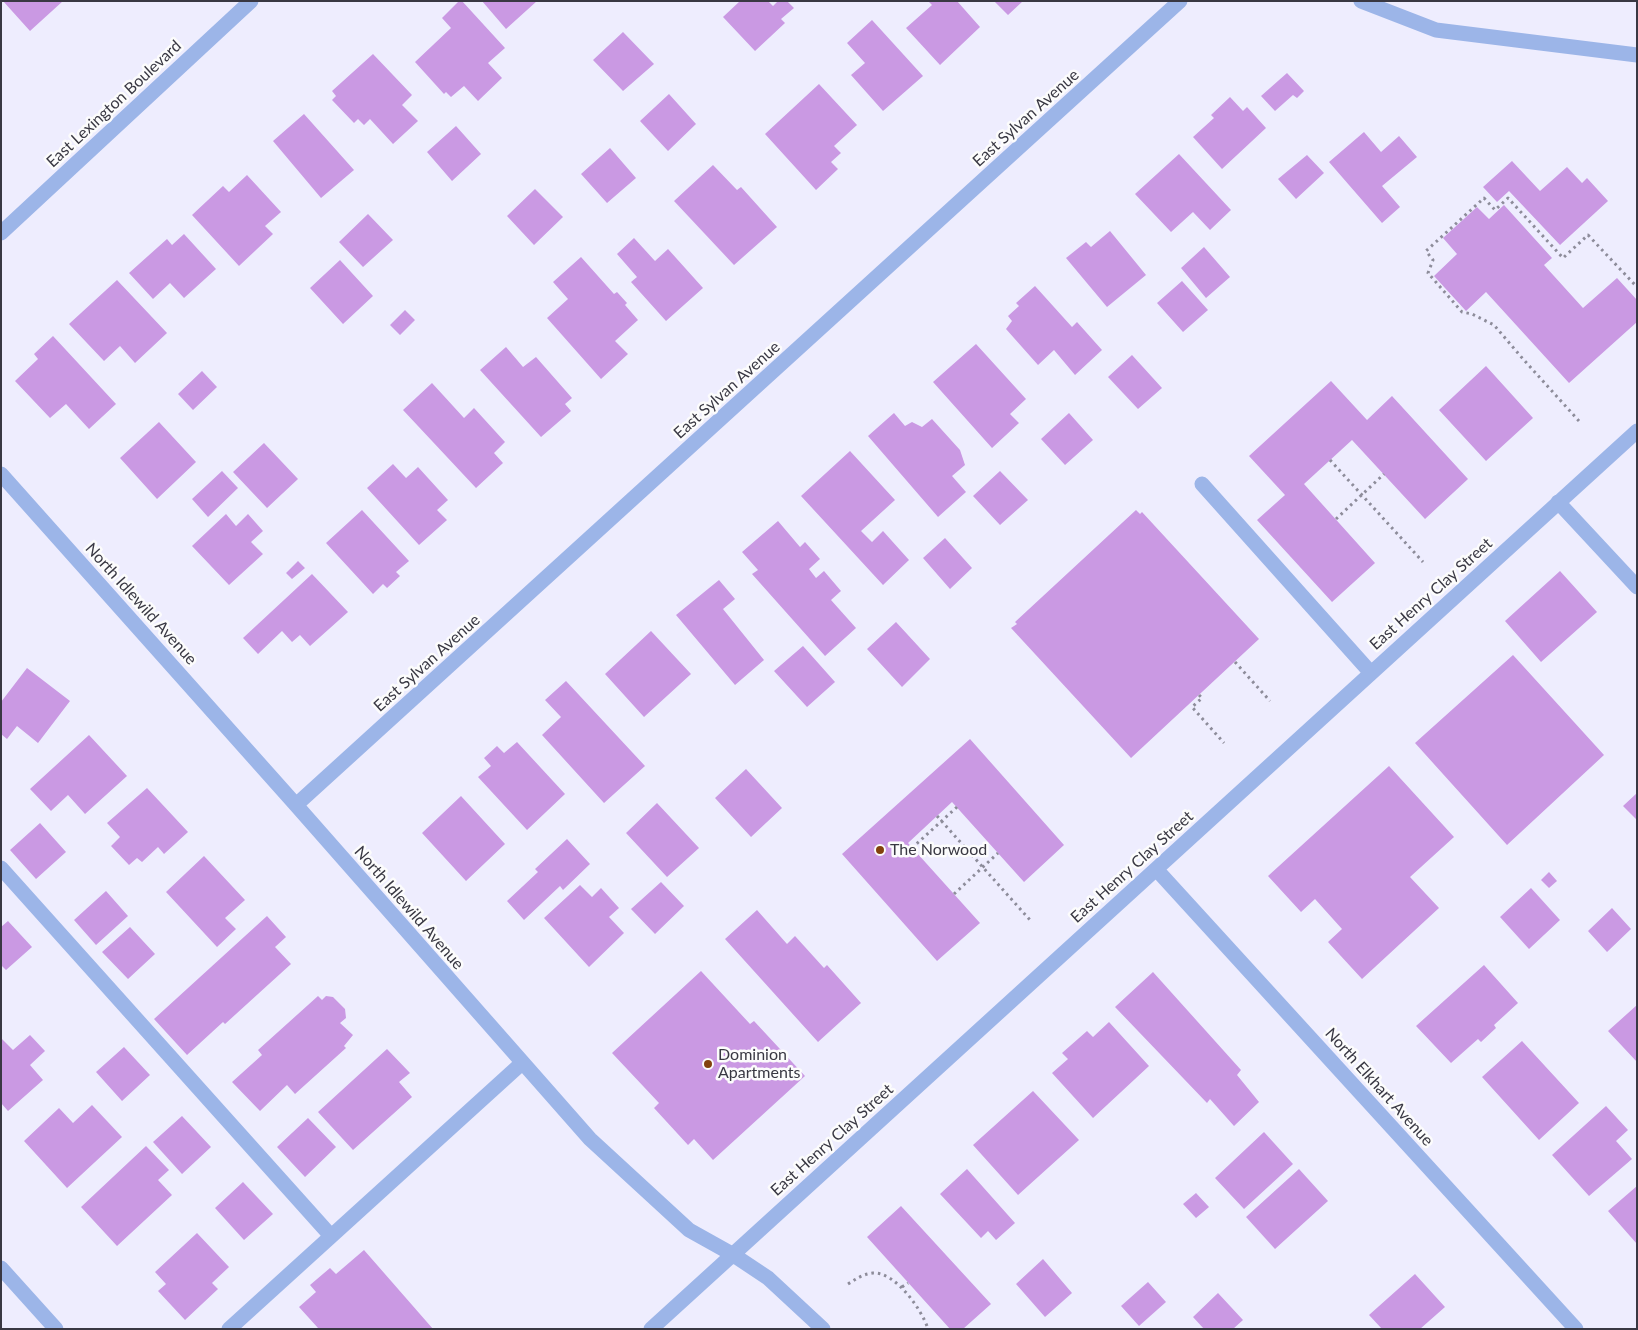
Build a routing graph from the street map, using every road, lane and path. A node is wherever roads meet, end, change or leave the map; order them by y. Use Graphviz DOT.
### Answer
graph roads {
  1 [pos="251,1"];
  2 [pos="1180,1"];
  3 [pos="1361,1"];
  4 [pos="1637,55"];
  5 [pos="1,233"];
  6 [pos="1637,287"];
  7 [pos="1579,421"];
  8 [pos="1637,431"];
  9 [pos="1330,460"];
  10 [pos="1,474"];
  11 [pos="1384,474"];
  12 [pos="1202,484"];
  13 [pos="1362,495"];
  14 [pos="1558,502"];
  15 [pos="1336,519"];
  16 [pos="1423,562"];
  17 [pos="1637,587"];
  18 [pos="1235,662"];
  19 [pos="1371,672"];
  20 [pos="1199,695"];
  21 [pos="1270,702"];
  22 [pos="1224,743"];
  23 [pos="296,805"];
  24 [pos="957,807"];
  25 [pos="937,816"];
  26 [pos="941,821"];
  27 [pos="912,848"];
  28 [pos="998,853"];
  29 [pos="983,867"];
  30 [pos="1,868"];
  31 [pos="1156,869"];
  32 [pos="954,894"];
  33 [pos="1030,920"];
  34 [pos="522,1063"];
  35 [pos="331,1236"];
  36 [pos="732,1254"];
  37 [pos="1,1268"];
  38 [pos="908,1283"];
  39 [pos="848,1284"];
  40 [pos="902,1288"];
  41 [pos="56,1329"];
  42 [pos="229,1329"];
  43 [pos="651,1329"];
  44 [pos="823,1329"];
  45 [pos="928,1329"];
  46 [pos="1576,1329"];
  1 -- 5 [label="street, East Lexington Boulevard"];
  2 -- 23 [label="street, East Sylvan Avenue"];
  3 -- 4 [label="street"];
  6 -- 7 [label="path"];
  8 -- 14 [label="street, East Henry Clay Street"];
  9 -- 13 [label="path"];
  10 -- 23 [label="street, North Idlewild Avenue"];
  11 -- 13 [label="path"];
  12 -- 19 [label="street"];
  13 -- 15 [label="path"];
  13 -- 16 [label="path"];
  14 -- 17 [label="street"];
  14 -- 19 [label="street, East Henry Clay Street"];
  18 -- 21 [label="path"];
  19 -- 31 [label="street, East Henry Clay Street"];
  20 -- 22 [label="path"];
  23 -- 34 [label="street, North Idlewild Avenue"];
  24 -- 26 [label="path"];
  25 -- 26 [label="path"];
  26 -- 27 [label="path"];
  26 -- 29 [label="path"];
  28 -- 29 [label="path"];
  29 -- 32 [label="path"];
  29 -- 33 [label="path"];
  30 -- 35 [label="street"];
  31 -- 36 [label="street, East Henry Clay Street"];
  31 -- 46 [label="street, North Elkhart Avenue"];
  34 -- 35 [label="street"];
  34 -- 36 [label="street, North Idlewild Avenue"];
  35 -- 42 [label="street"];
  36 -- 43 [label="street, East Henry Clay Street"];
  36 -- 44 [label="street, North Idlewild Avenue"];
  37 -- 41 [label="street"];
  38 -- 40 [label="path"];
  39 -- 40 [label="path"];
  40 -- 45 [label="path"];
}
